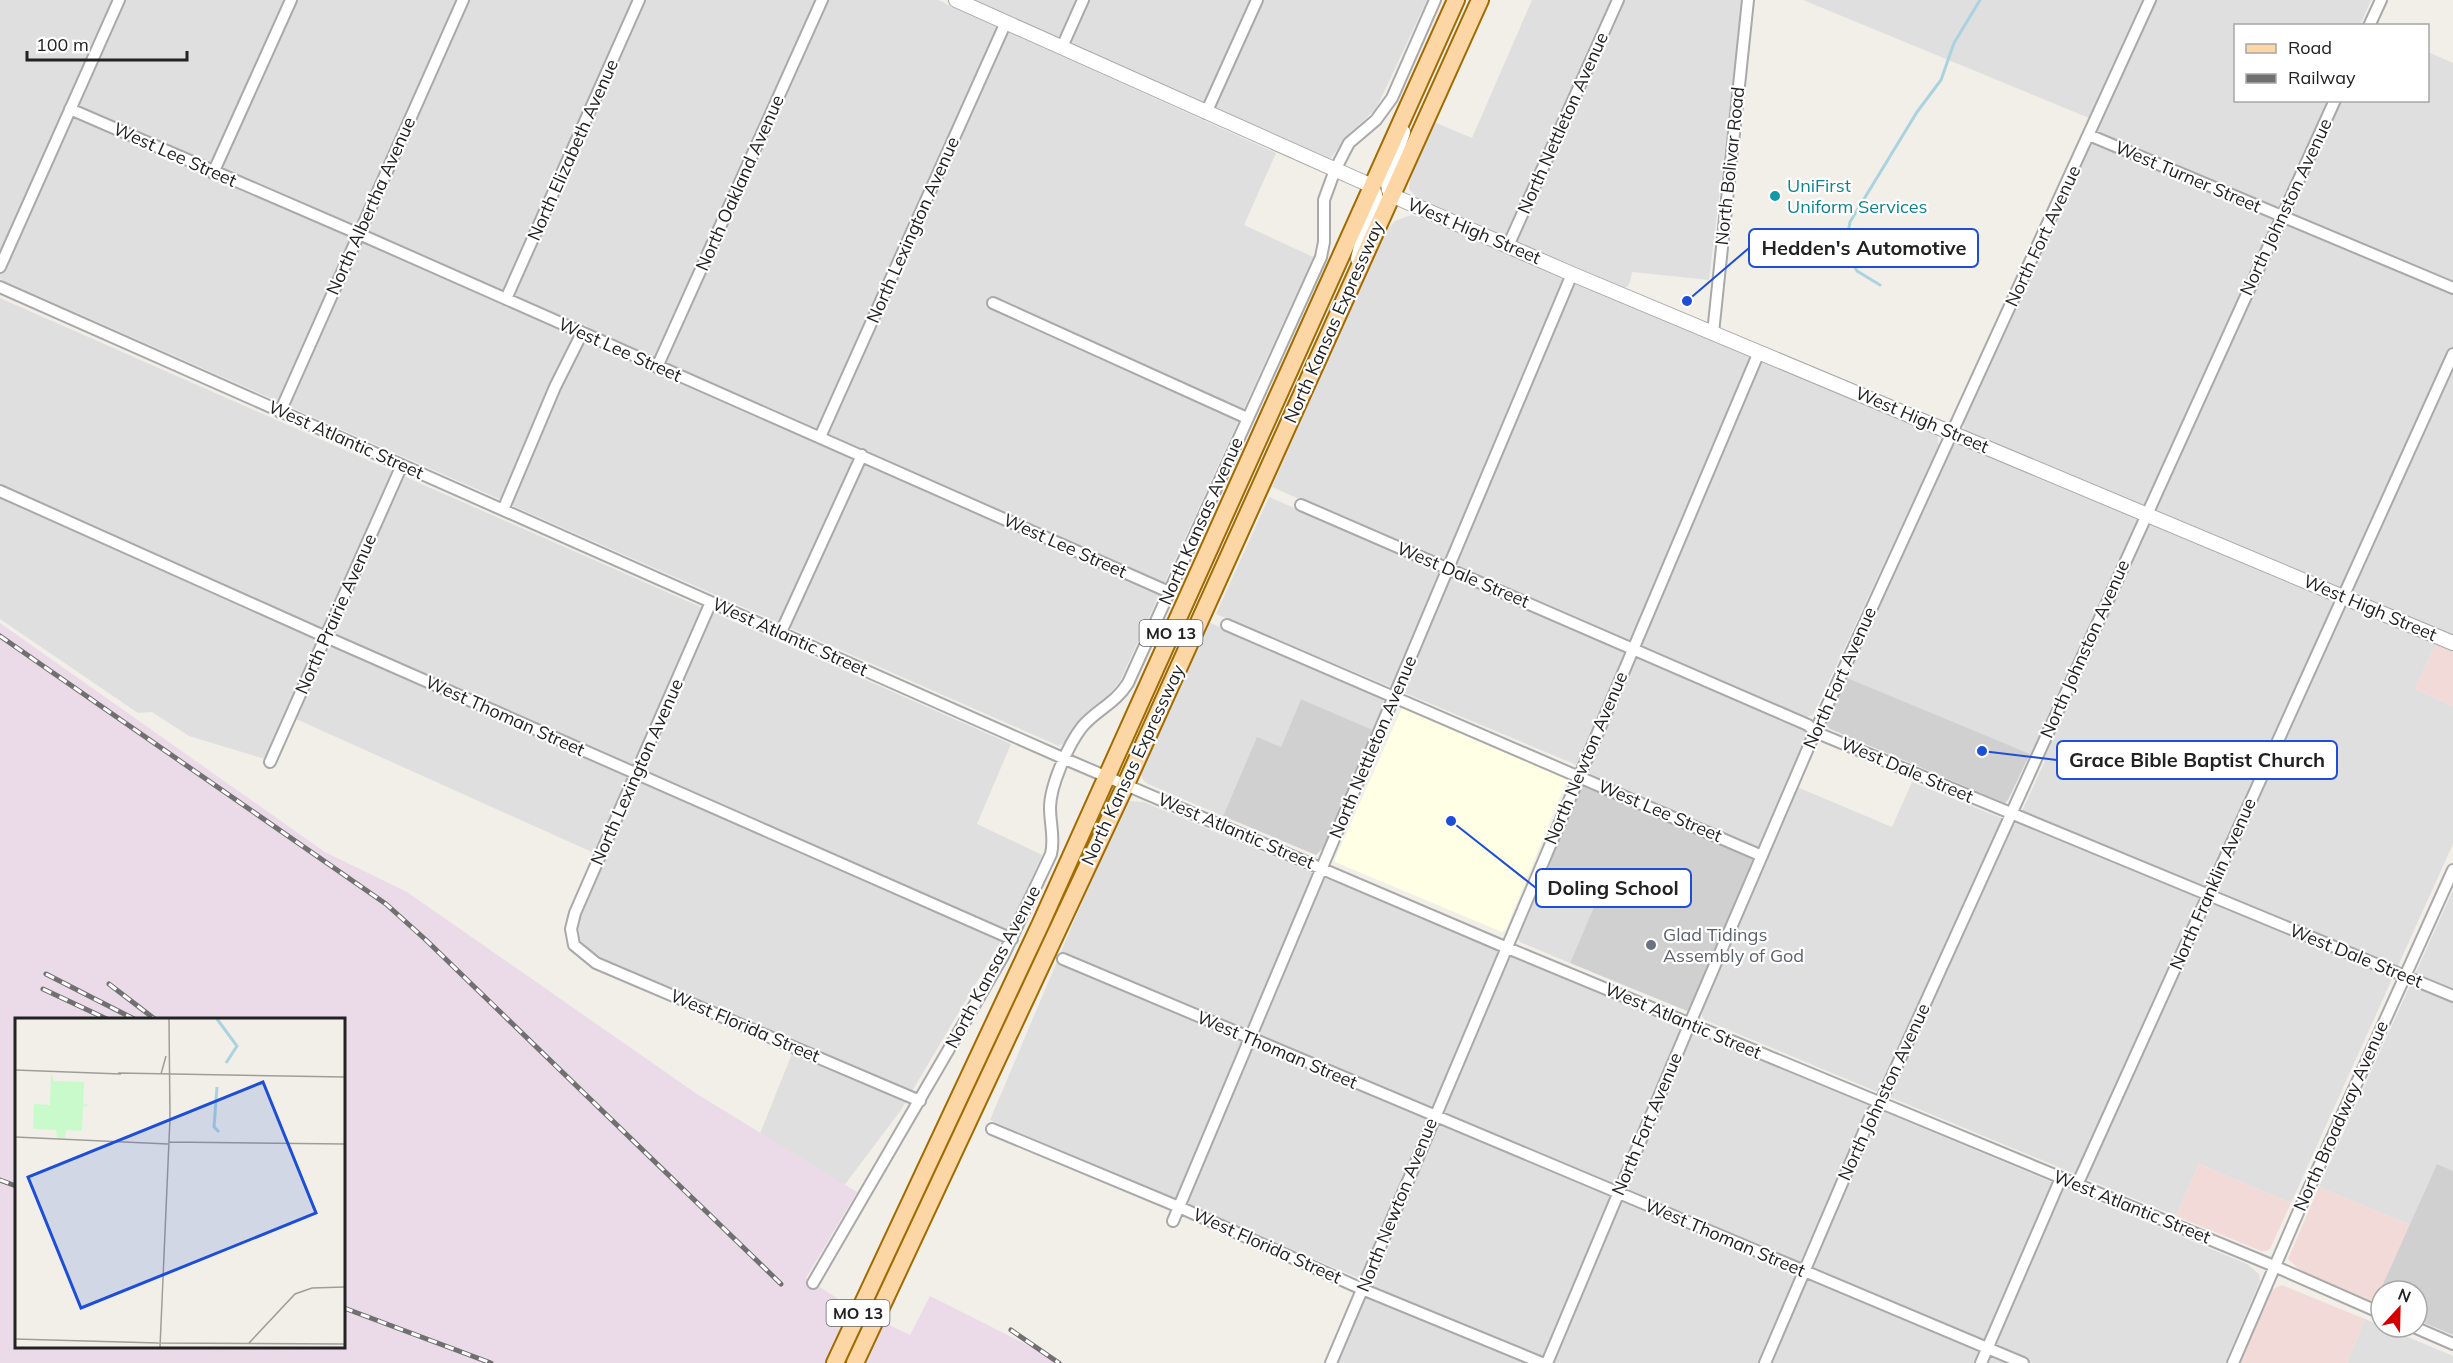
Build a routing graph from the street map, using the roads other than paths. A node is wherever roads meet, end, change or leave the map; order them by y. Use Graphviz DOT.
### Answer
graph roads {
  1 [pos="119,0"];
  2 [pos="291,0"];
  3 [pos="463,0"];
  4 [pos="639,0"];
  5 [pos="822,0"];
  6 [pos="956,0"];
  7 [pos="1083,0"];
  8 [pos="1257,0"];
  9 [pos="1435,0"];
  10 [pos="1456,0"];
  11 [pos="1480,0"];
  12 [pos="1618,0"];
  13 [pos="1748,0"];
  14 [pos="2150,0"];
  15 [pos="2381,0"];
  16 [pos="1006,22"];
  17 [pos="2370,24"];
  18 [pos="1062,47"];
  19 [pos="2334,102"];
  20 [pos="1407,108"];
  21 [pos="70,109"];
  22 [pos="1206,113"];
  23 [pos="2089,135"];
  24 [pos="1335,170"];
  25 [pos="213,172"];
  26 [pos="1372,186"];
  27 [pos="1391,195"];
  28 [pos="2282,216"];
  29 [pos="358,234"];
  30 [pos="1508,246"];
  31 [pos="0,267"];
  32 [pos="1356,273"];
  33 [pos="1572,274"];
  34 [pos="0,287"];
  35 [pos="2453,288"];
  36 [pos="506,299"];
  37 [pos="993,303"];
  38 [pos="582,333"];
  39 [pos="1713,333"];
  40 [pos="1759,352"];
  41 [pos="2453,354"];
  42 [pos="657,367"];
  43 [pos="280,412"];
  44 [pos="1247,418"];
  45 [pos="1952,433"];
  46 [pos="820,437"];
  47 [pos="862,455"];
  48 [pos="402,465"];
  49 [pos="0,491"];
  50 [pos="1301,505"];
  51 [pos="503,510"];
  52 [pos="2147,513"];
  53 [pos="1449,569"];
  54 [pos="1169,592"];
  55 [pos="2343,596"];
  56 [pos="711,602"];
  57 [pos="1227,626"];
  58 [pos="781,632"];
  59 [pos="326,637"];
  60 [pos="2453,643"];
  61 [pos="1632,649"];
  62 [pos="1395,697"];
  63 [pos="1815,732"];
  64 [pos="1065,759"];
  65 [pos="270,762"];
  66 [pos="636,773"];
  67 [pos="1106,776"];
  68 [pos="1578,776"];
  69 [pos="1126,784"];
  70 [pos="2011,813"];
  71 [pos="1762,855"];
  72 [pos="1321,867"];
  73 [pos="2453,870"];
  74 [pos="2208,895"];
  75 [pos="1012,939"];
  76 [pos="574,945"];
  77 [pos="1505,947"];
  78 [pos="1063,959"];
  79 [pos="2405,976"];
  80 [pos="2453,996"];
  81 [pos="1690,1023"];
  82 [pos="1251,1038"];
  83 [pos="920,1101"];
  84 [pos="1880,1103"];
  85 [pos="1434,1116"];
  86 [pos="992,1129"];
  87 [pos="2061,1178"];
  88 [pos="2077,1185"];
  89 [pos="1619,1192"];
  90 [pos="1179,1207"];
  91 [pos="1173,1221"];
  92 [pos="2274,1266"];
  93 [pos="1804,1271"];
  94 [pos="813,1284"];
  95 [pos="1362,1289"];
  96 [pos="2369,1308"];
  97 [pos="2429,1334"];
  98 [pos="2453,1344"];
  99 [pos="1988,1348"];
  100 [pos="835,1363"];
  101 [pos="855,1363"];
  102 [pos="1331,1363"];
  103 [pos="1542,1363"];
  104 [pos="1547,1363"];
  105 [pos="1765,1363"];
  106 [pos="1981,1363"];
  107 [pos="2023,1363"];
  108 [pos="2233,1363"];
  1 -- 21 [label="street"];
  2 -- 25 [label="street"];
  3 -- 29 [label="street, North Albertha Avenue"];
  4 -- 36 [label="street, North Elizabeth Avenue"];
  5 -- 42 [label="street, North Oakland Avenue"];
  6 -- 16 [label="street"];
  7 -- 18 [label="street"];
  8 -- 22 [label="street"];
  9 -- 24 [label="street, North Kansas Avenue"];
  10 -- 20 [label="main road, North Kansas Expressway / MO 13"];
  11 -- 27 [label="main road, North Kansas Expressway / MO 13"];
  12 -- 30 [label="street, North Nettleton Avenue"];
  13 -- 39 [label="street, North Bolivar Road"];
  14 -- 23 [label="street, North Fort Avenue"];
  15 -- 17 [label="street"];
  16 -- 18 [label="street"];
  16 -- 46 [label="street, North Lexington Avenue"];
  18 -- 22 [label="street"];
  19 -- 28 [label="street, North Johnston Avenue"];
  20 -- 26 [label="main road, North Kansas Expressway / MO 13"];
  20 -- 27 [label="street"];
  21 -- 25 [label="street, West Lee Street"];
  21 -- 31 [label="street"];
  22 -- 24 [label="street"];
  23 -- 28 [label="street, West Turner Street"];
  23 -- 45 [label="street, North Fort Avenue"];
  24 -- 26 [label="street"];
  24 -- 44 [label="street, North Kansas Avenue"];
  25 -- 29 [label="street, West Lee Street"];
  26 -- 32 [label="street"];
  26 -- 67 [label="main road, North Kansas Expressway / MO 13"];
  27 -- 30 [label="street, West High Street"];
  27 -- 32 [label="main road, North Kansas Expressway / MO 13"];
  28 -- 35 [label="street, West Turner Street"];
  28 -- 52 [label="street, North Johnston Avenue"];
  29 -- 36 [label="street, West Lee Street"];
  29 -- 43 [label="street, North Albertha Avenue"];
  30 -- 33 [label="street, West High Street"];
  32 -- 69 [label="main road, North Kansas Expressway / MO 13"];
  33 -- 39 [label="street, West High Street"];
  33 -- 53 [label="street, North Nettleton Avenue"];
  34 -- 43 [label="street, West Atlantic Street"];
  36 -- 38 [label="street, West Lee Street"];
  37 -- 44 [label="street"];
  38 -- 42 [label="street, West Lee Street"];
  38 -- 51 [label="street"];
  39 -- 40 [label="street, West High Street"];
  40 -- 45 [label="street, West High Street"];
  40 -- 61 [label="street, North Newton Avenue"];
  41 -- 55 [label="street, North Franklin Avenue"];
  42 -- 46 [label="street, West Lee Street"];
  43 -- 48 [label="street, West Atlantic Street"];
  44 -- 54 [label="street, North Kansas Avenue"];
  45 -- 52 [label="street, West High Street"];
  45 -- 63 [label="street, North Fort Avenue"];
  46 -- 47 [label="street, West Lee Street"];
  47 -- 54 [label="street, West Lee Street"];
  47 -- 58 [label="street"];
  48 -- 51 [label="street, West Atlantic Street"];
  48 -- 59 [label="street, North Prairie Avenue"];
  49 -- 59 [label="street, West Thoman Street"];
  50 -- 53 [label="street, West Dale Street"];
  51 -- 56 [label="street, West Atlantic Street"];
  52 -- 55 [label="street, West High Street"];
  52 -- 70 [label="street, North Johnston Avenue"];
  53 -- 61 [label="street, West Dale Street"];
  53 -- 62 [label="street, North Nettleton Avenue"];
  54 -- 64 [label="street, North Kansas Avenue"];
  55 -- 60 [label="street, West High Street"];
  55 -- 74 [label="street, North Franklin Avenue"];
  56 -- 58 [label="street, West Atlantic Street"];
  56 -- 66 [label="street, North Lexington Avenue"];
  57 -- 62 [label="street, West Lee Street"];
  58 -- 64 [label="street, West Atlantic Street"];
  59 -- 65 [label="street, North Prairie Avenue"];
  59 -- 66 [label="street, West Thoman Street"];
  61 -- 63 [label="street, West Dale Street"];
  61 -- 68 [label="street, North Newton Avenue"];
  62 -- 68 [label="street, West Lee Street"];
  62 -- 72 [label="street, North Nettleton Avenue"];
  63 -- 70 [label="street, West Dale Street"];
  63 -- 71 [label="street, North Fort Avenue"];
  64 -- 67 [label="street, West Atlantic Street"];
  64 -- 75 [label="street, North Kansas Avenue"];
  66 -- 75 [label="street, West Thoman Street"];
  66 -- 76 [label="street, North Lexington Avenue"];
  67 -- 69 [label="street, West Atlantic Street"];
  67 -- 100 [label="main road, North Kansas Expressway / MO 13"];
  68 -- 71 [label="street, West Lee Street"];
  68 -- 77 [label="street, North Newton Avenue"];
  69 -- 72 [label="street, West Atlantic Street"];
  69 -- 101 [label="main road, North Kansas Expressway / MO 13"];
  70 -- 74 [label="street, West Dale Street"];
  70 -- 84 [label="street, North Johnston Avenue"];
  71 -- 81 [label="street, North Fort Avenue"];
  72 -- 77 [label="street, West Atlantic Street"];
  72 -- 82 [label="street, North Nettleton Avenue"];
  73 -- 79 [label="street, North Broadway Avenue"];
  74 -- 79 [label="street, West Dale Street"];
  74 -- 88 [label="street, North Franklin Avenue"];
  75 -- 83 [label="street, North Kansas Avenue"];
  76 -- 83 [label="street, West Florida Street"];
  77 -- 81 [label="street, West Atlantic Street"];
  77 -- 85 [label="street, North Newton Avenue"];
  78 -- 82 [label="street, West Thoman Street"];
  79 -- 80 [label="street, West Dale Street"];
  79 -- 92 [label="street, North Broadway Avenue"];
  81 -- 84 [label="street, West Atlantic Street"];
  81 -- 89 [label="street, North Fort Avenue"];
  82 -- 85 [label="street, West Thoman Street"];
  82 -- 90 [label="street, North Nettleton Avenue"];
  83 -- 94 [label="street, North Kansas Avenue"];
  84 -- 87 [label="street, West Atlantic Street"];
  84 -- 93 [label="street, North Johnston Avenue"];
  85 -- 89 [label="street, West Thoman Street"];
  85 -- 95 [label="street, North Newton Avenue"];
  86 -- 90 [label="street, West Florida Street"];
  87 -- 88 [label="street, West Atlantic Street"];
  87 -- 99 [label="street"];
  88 -- 92 [label="street, West Atlantic Street"];
  89 -- 93 [label="street, West Thoman Street"];
  89 -- 104 [label="street, North Fort Avenue"];
  90 -- 91 [label="street, North Nettleton Avenue"];
  90 -- 95 [label="street, West Florida Street"];
  92 -- 96 [label="street, West Atlantic Street"];
  92 -- 108 [label="street, North Broadway Avenue"];
  93 -- 99 [label="street, West Thoman Street"];
  93 -- 105 [label="street, North Johnston Avenue"];
  95 -- 102 [label="street, North Newton Avenue"];
  95 -- 103 [label="street, West Florida Street"];
  97 -- 98 [label="street"];
  99 -- 106 [label="street"];
  99 -- 107 [label="street, West Thoman Street"];
}
